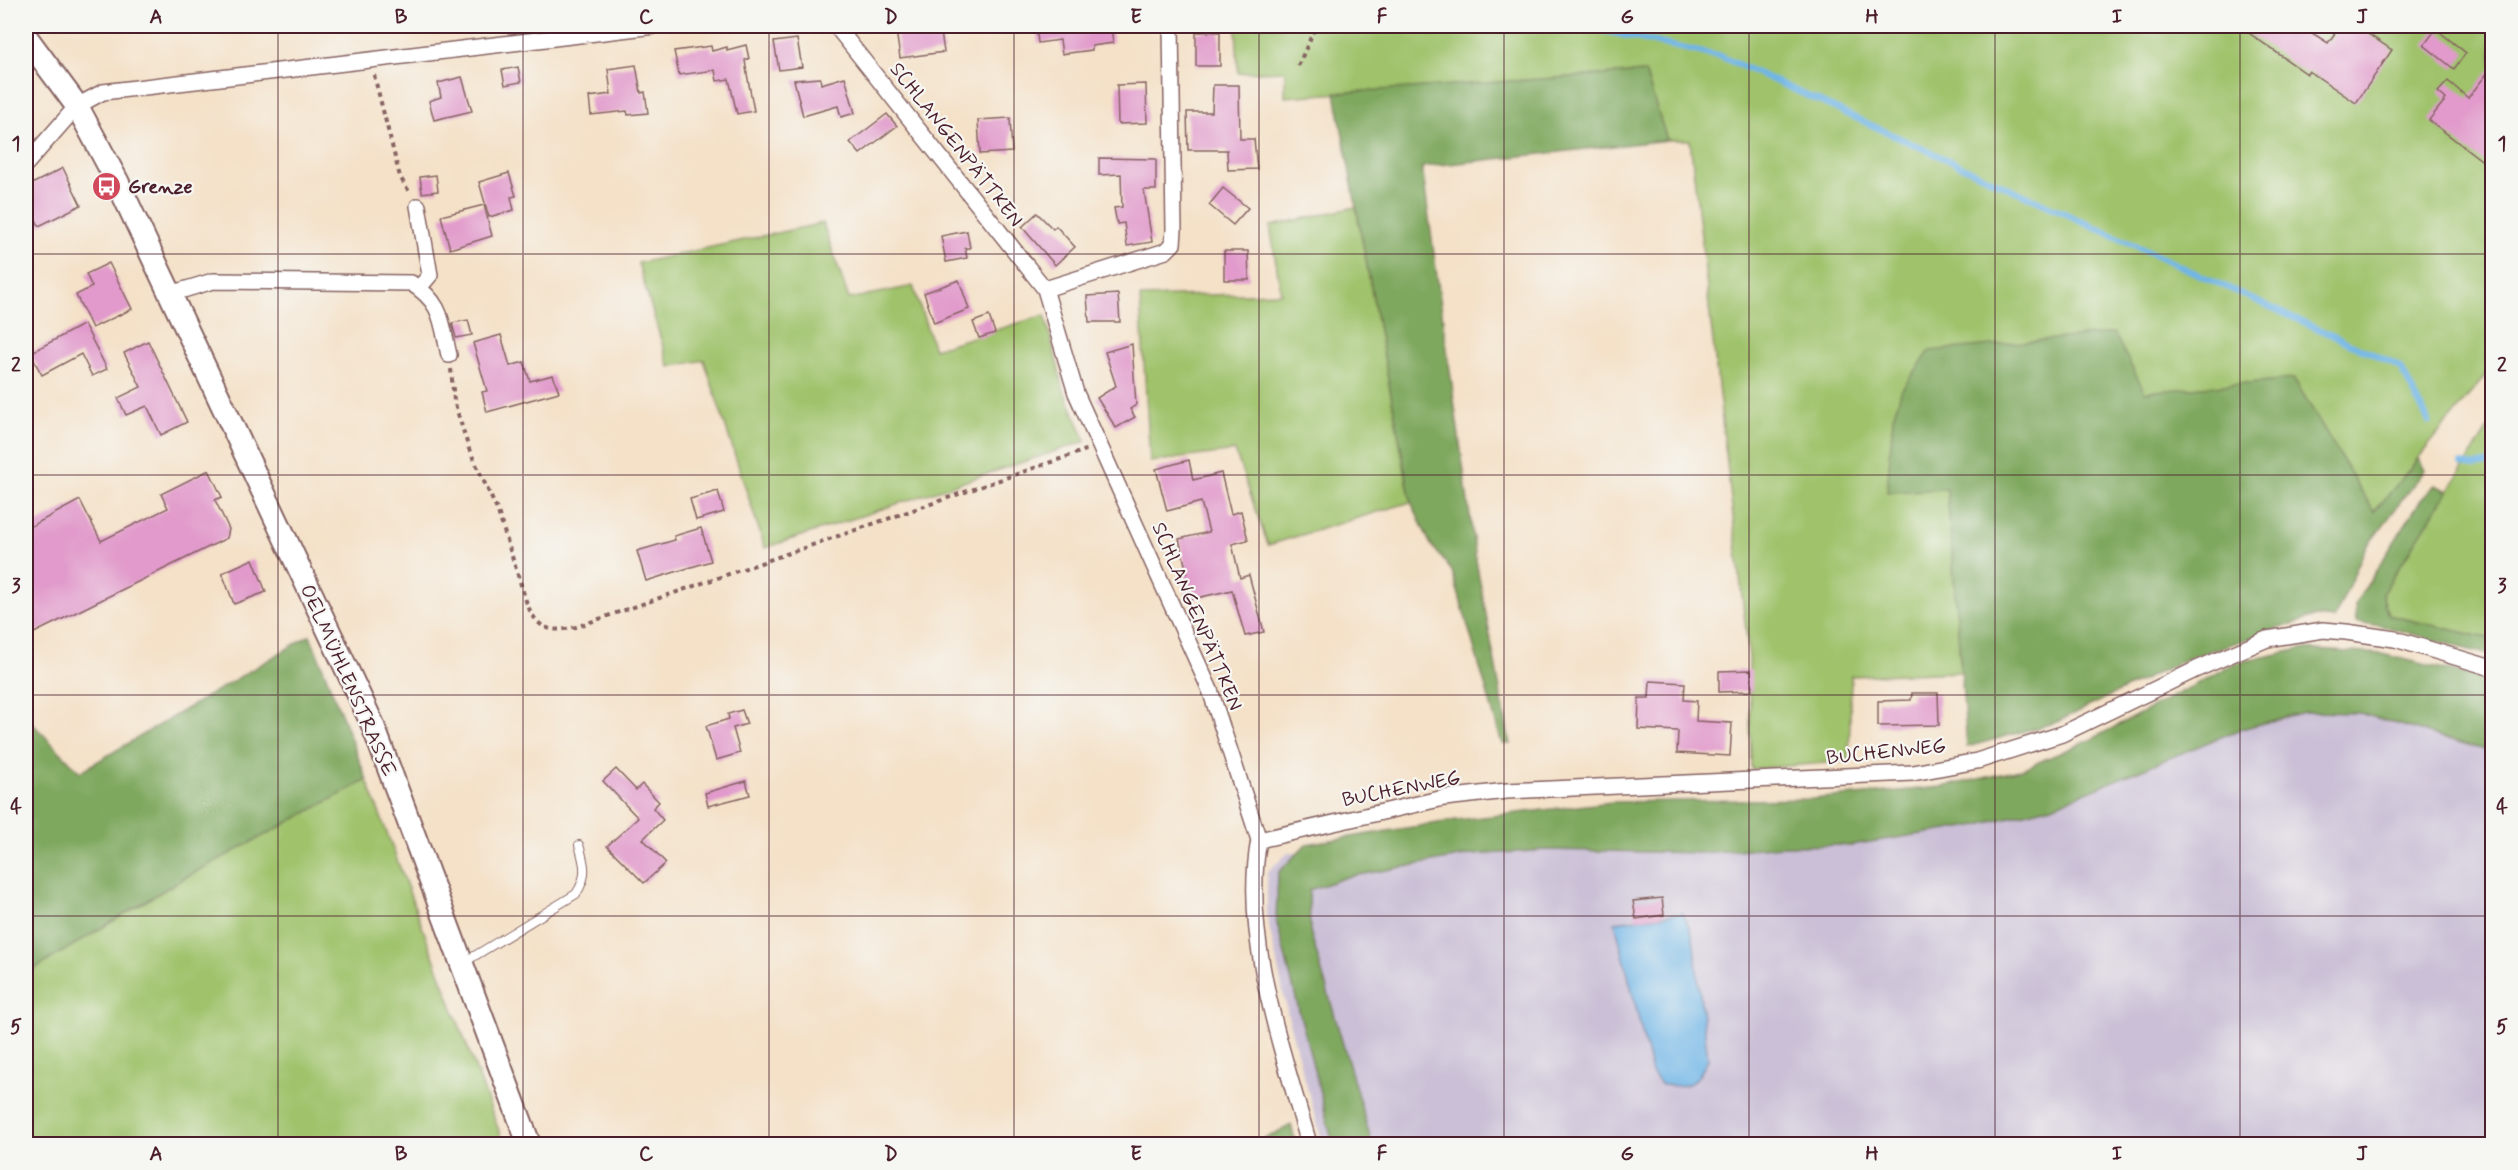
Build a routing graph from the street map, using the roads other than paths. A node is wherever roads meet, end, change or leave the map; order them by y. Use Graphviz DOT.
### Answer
graph roads {
  1 [pos="654,26"];
  2 [pos="836,26"];
  3 [pos="1172,26"];
  4 [pos="26,37"];
  5 [pos="77,106"];
  6 [pos="26,164"];
  7 [pos="418,206"];
  8 [pos="419,288"];
  9 [pos="1045,289"];
  10 [pos="170,294"];
  11 [pos="449,355"];
  12 [pos="2493,668"];
  13 [pos="1259,840"];
  14 [pos="579,845"];
  15 [pos="461,963"];
  16 [pos="529,1144"];
  17 [pos="1309,1144"];
  1 -- 5 [label="street"];
  2 -- 9 [label="street, SCHLANGENPÄTTKEN"];
  3 -- 9 [label="street"];
  4 -- 5 [label="street, OELMÜHLENSTRASSE"];
  5 -- 6 [label="street"];
  5 -- 10 [label="street, OELMÜHLENSTRASSE"];
  7 -- 8 [label="street"];
  8 -- 10 [label="street"];
  8 -- 11 [label="street"];
  9 -- 13 [label="street, SCHLANGENPÄTTKEN"];
  10 -- 15 [label="street, OELMÜHLENSTRASSE"];
  12 -- 13 [label="street, BUCHENWEG"];
  13 -- 17 [label="street, SCHLANGENPÄTTKEN"];
  14 -- 15 [label="lane"];
  15 -- 16 [label="street, OELMÜHLENSTRASSE"];
}
